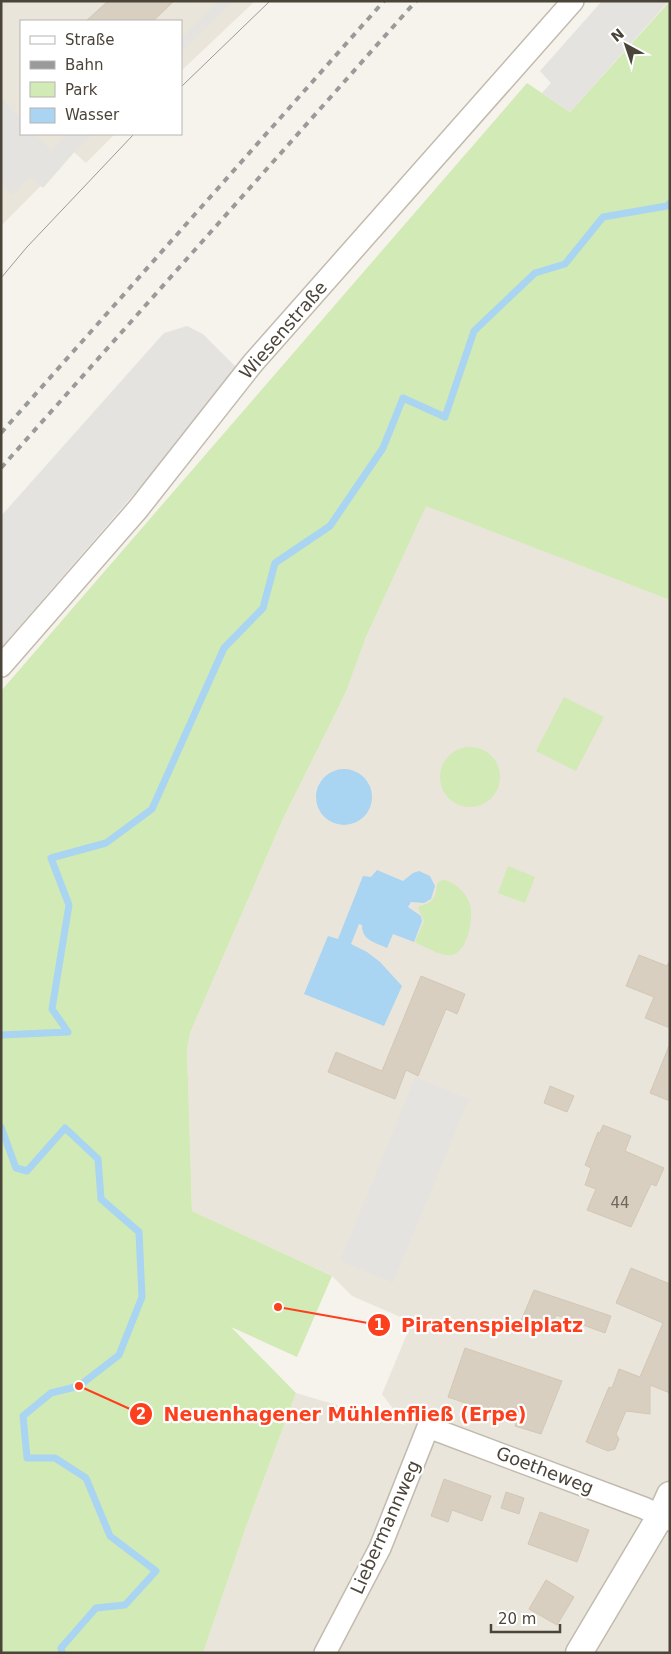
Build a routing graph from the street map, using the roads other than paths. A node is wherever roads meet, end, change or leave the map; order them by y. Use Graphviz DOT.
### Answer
graph roads {
  1 [pos="573,1"];
  2 [pos="1,666"];
  3 [pos="428,1427"];
  4 [pos="667,1510"];
  5 [pos="325,1653"];
  6 [pos="580,1653"];
  1 -- 2 [label="street, Wiesenstraße"];
  3 -- 4 [label="street, Goetheweg"];
  3 -- 5 [label="street, Liebermannweg"];
  4 -- 6 [label="street"];
}
